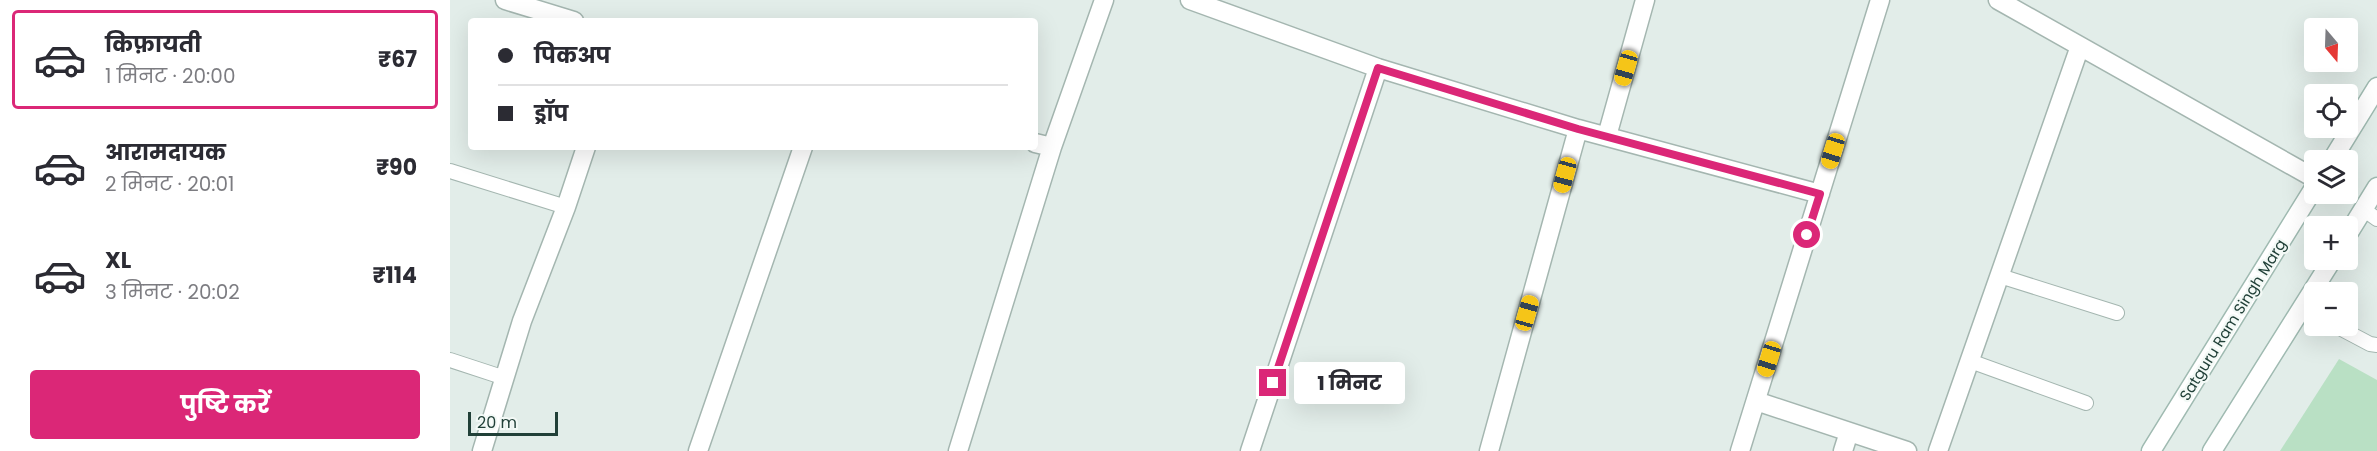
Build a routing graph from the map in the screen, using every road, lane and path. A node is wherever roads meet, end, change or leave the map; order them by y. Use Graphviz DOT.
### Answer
graph roads {
  1 [pos="505,0"];
  2 [pos="1104,0"];
  3 [pos="1190,0"];
  4 [pos="1645,0"];
  5 [pos="1880,0"];
  6 [pos="1998,0"];
  7 [pos="564,18"];
  8 [pos="2080,46"];
  9 [pos="1378,68"];
  10 [pos="2377,87"];
  11 [pos="1578,129"];
  12 [pos="1606,136"];
  13 [pos="1044,145"];
  14 [pos="585,150"];
  15 [pos="802,150"];
  16 [pos="2338,150"];
  17 [pos="450,171"];
  18 [pos="2304,172"];
  19 [pos="2377,187"];
  20 [pos="1820,194"];
  21 [pos="2304,204"];
  22 [pos="566,207"];
  23 [pos="2370,214"];
  24 [pos="2358,225"];
  25 [pos="2000,276"];
  26 [pos="2117,313"];
  27 [pos="2304,317"];
  28 [pos="2355,336"];
  29 [pos="2377,345"];
  30 [pos="450,360"];
  31 [pos="1970,361"];
  32 [pos="505,378"];
  33 [pos="1756,401"];
  34 [pos="2086,404"];
  35 [pos="1849,432"];
  36 [pos="482,451"];
  37 [pos="698,451"];
  38 [pos="958,451"];
  39 [pos="1250,451"];
  40 [pos="1489,451"];
  41 [pos="1740,451"];
  42 [pos="1843,451"];
  43 [pos="1907,451"];
  44 [pos="1938,451"];
  45 [pos="2151,451"];
  46 [pos="2212,451"];
  1 -- 7 [label="street"];
  2 -- 13 [label="street"];
  3 -- 9 [label="street"];
  4 -- 12 [label="street"];
  5 -- 20 [label="street"];
  6 -- 8 [label="street"];
  8 -- 18 [label="street"];
  8 -- 25 [label="street"];
  9 -- 11 [label="street"];
  9 -- 39 [label="street"];
  10 -- 16 [label="street"];
  11 -- 12 [label="street"];
  11 -- 40 [label="street"];
  12 -- 20 [label="street"];
  13 -- 38 [label="street"];
  14 -- 22 [label="street"];
  15 -- 37 [label="street"];
  17 -- 22 [label="lane"];
  19 -- 23 [label="street"];
  20 -- 33 [label="street"];
  21 -- 45 [label="street, Satguru Ram Singh Marg"];
  22 -- 32 [label="street"];
  23 -- 24 [label="street"];
  25 -- 26 [label="lane"];
  25 -- 31 [label="street"];
  27 -- 46 [label="street"];
  28 -- 29 [label="lane"];
  30 -- 32 [label="lane"];
  31 -- 34 [label="lane"];
  31 -- 44 [label="street"];
  32 -- 36 [label="street"];
  33 -- 35 [label="street"];
  33 -- 41 [label="street"];
  35 -- 42 [label="street"];
  35 -- 43 [label="street"];
}
